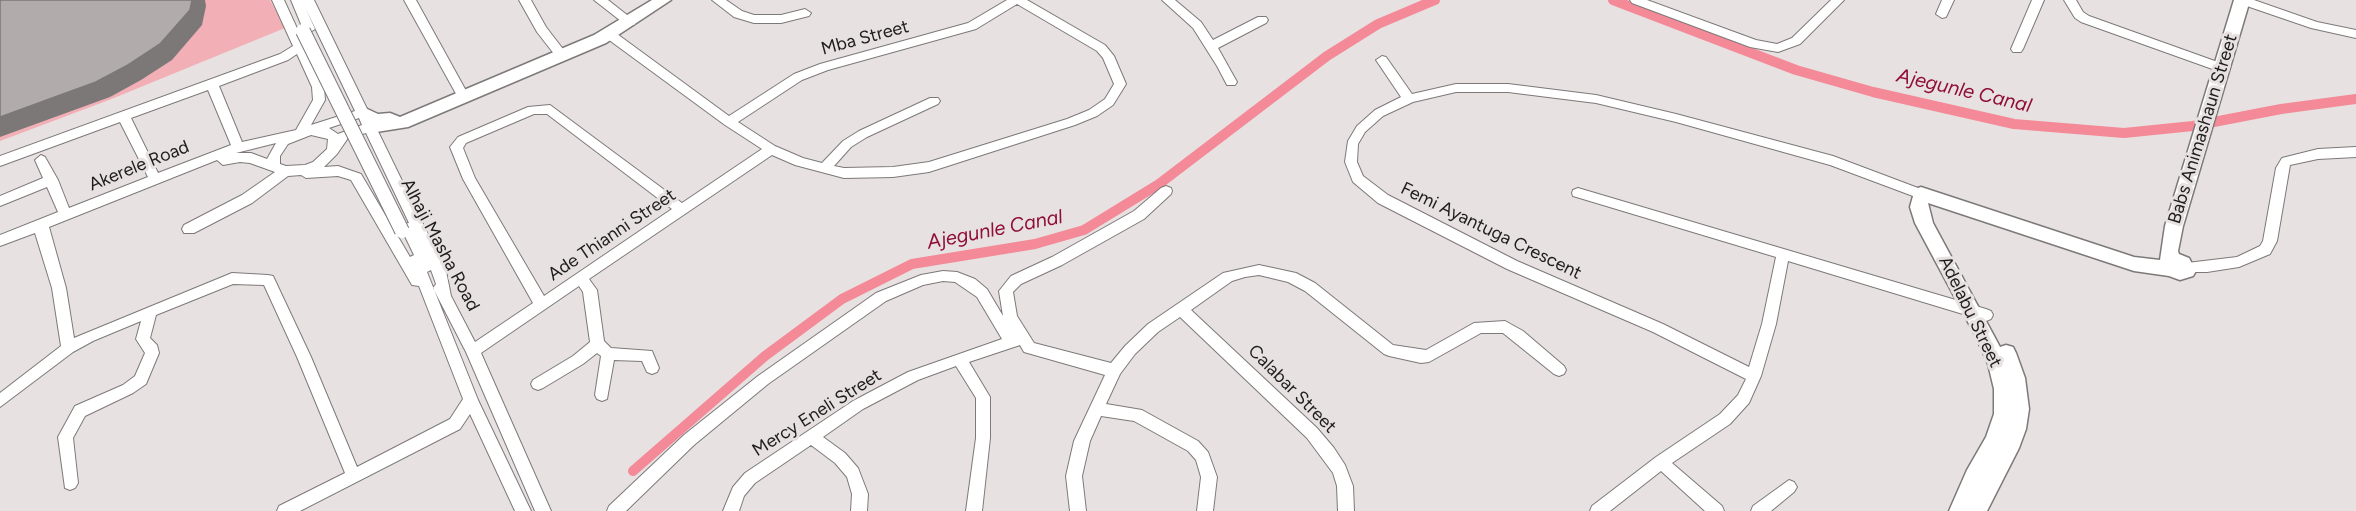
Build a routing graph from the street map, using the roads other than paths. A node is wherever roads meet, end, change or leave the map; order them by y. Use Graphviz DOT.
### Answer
graph roads {
  1 [pos="278,0"];
  2 [pos="287,0"];
  3 [pos="297,0"];
  4 [pos="308,0"];
  5 [pos="410,0"];
  6 [pos="525,0"];
  7 [pos="600,0"];
  8 [pos="650,0"];
  9 [pos="663,0"];
  10 [pos="718,0"];
  11 [pos="1017,0"];
  12 [pos="1168,0"];
  13 [pos="1636,0"];
  14 [pos="1838,0"];
  15 [pos="1948,0"];
  16 [pos="2038,0"];
  17 [pos="2070,0"];
  18 [pos="2242,0"];
  19 [pos="805,13"];
  20 [pos="1942,14"];
  21 [pos="626,20"];
  22 [pos="1262,20"];
  23 [pos="306,30"];
  24 [pos="609,34"];
  25 [pos="2356,34"];
  26 [pos="1211,46"];
  27 [pos="300,47"];
  28 [pos="2017,49"];
  29 [pos="560,53"];
  30 [pos="284,57"];
  31 [pos="306,59"];
  32 [pos="1382,60"];
  33 [pos="2222,68"];
  34 [pos="1231,82"];
  35 [pos="212,84"];
  36 [pos="462,95"];
  37 [pos="1409,99"];
  38 [pos="934,101"];
  39 [pos="123,117"];
  40 [pos="366,120"];
  41 [pos="729,122"];
  42 [pos="302,133"];
  43 [pos="238,147"];
  44 [pos="771,149"];
  45 [pos="333,151"];
  46 [pos="2356,152"];
  47 [pos="41,160"];
  48 [pos="0,161"];
  49 [pos="824,169"];
  50 [pos="284,170"];
  51 [pos="155,179"];
  52 [pos="52,180"];
  53 [pos="1166,191"];
  54 [pos="1578,193"];
  55 [pos="1921,194"];
  56 [pos="0,201"];
  57 [pos="681,209"];
  58 [pos="66,215"];
  59 [pos="42,227"];
  60 [pos="189,229"];
  61 [pos="0,241"];
  62 [pos="0,247"];
  63 [pos="1782,254"];
  64 [pos="2176,265"];
  65 [pos="581,279"];
  66 [pos="1006,291"];
  67 [pos="982,293"];
  68 [pos="439,299"];
  69 [pos="543,304"];
  70 [pos="1182,310"];
  71 [pos="150,313"];
  72 [pos="1979,313"];
  73 [pos="1017,340"];
  74 [pos="69,348"];
  75 [pos="603,349"];
  76 [pos="473,351"];
  77 [pos="959,359"];
  78 [pos="652,368"];
  79 [pos="1114,370"];
  80 [pos="1559,370"];
  81 [pos="1754,376"];
  82 [pos="537,384"];
  83 [pos="602,395"];
  84 [pos="471,400"];
  85 [pos="0,401"];
  86 [pos="1095,410"];
  87 [pos="455,424"];
  88 [pos="483,426"];
  89 [pos="812,436"];
  90 [pos="1661,462"];
  91 [pos="353,475"];
  92 [pos="70,483"];
  93 [pos="1789,487"];
  94 [pos="543,510"];
  95 [pos="285,511"];
  96 [pos="523,511"];
  97 [pos="615,511"];
  98 [pos="731,511"];
  99 [pos="860,511"];
  100 [pos="974,511"];
  101 [pos="1078,511"];
  102 [pos="1205,511"];
  103 [pos="1346,511"];
  104 [pos="1598,511"];
  105 [pos="1716,511"];
  106 [pos="1759,511"];
  107 [pos="1959,511"];
  108 [pos="1977,511"];
  1 -- 27 [label="street"];
  2 -- 23 [label="street, Alhaji Masha Road"];
  3 -- 23 [label="street, Alhaji Masha Road"];
  4 -- 40 [label="street"];
  5 -- 36 [label="street"];
  6 -- 29 [label="street"];
  7 -- 21 [label="street"];
  8 -- 21 [label="main road"];
  9 -- 21 [label="main road"];
  10 -- 19 [label="street"];
  11 -- 41 [label="street, Mba Street"];
  11 -- 49 [label="street"];
  12 -- 26 [label="street"];
  13 -- 14 [label="street"];
  15 -- 20 [label="street"];
  16 -- 28 [label="street"];
  17 -- 33 [label="street"];
  18 -- 25 [label="street"];
  18 -- 33 [label="main road, Babs Animashaun Street"];
  21 -- 24 [label="main road"];
  21 -- 29 [label="main road"];
  22 -- 26 [label="street"];
  23 -- 68 [label="street, Alhaji Masha Road, bridge"];
  24 -- 29 [label="main road"];
  24 -- 41 [label="street"];
  26 -- 34 [label="street"];
  27 -- 30 [label="street"];
  27 -- 31 [label="street"];
  29 -- 36 [label="main road"];
  30 -- 31 [label="street"];
  30 -- 35 [label="street"];
  31 -- 42 [label="street"];
  32 -- 37 [label="street"];
  33 -- 64 [label="main road, Babs Animashaun Street"];
  35 -- 39 [label="street"];
  35 -- 43 [label="street"];
  36 -- 40 [label="main road"];
  37 -- 55 [label="street, Femi Ayantuga Crescent"];
  37 -- 81 [label="street, Femi Ayantuga Crescent"];
  38 -- 49 [label="street"];
  39 -- 48 [label="street"];
  39 -- 51 [label="street"];
  40 -- 42 [label="street, Akerele Road"];
  40 -- 45 [label="street"];
  40 -- 68 [label="street"];
  41 -- 44 [label="street"];
  42 -- 43 [label="street, Akerele Road"];
  42 -- 45 [label="street"];
  42 -- 50 [label="street"];
  43 -- 51 [label="street, Akerele Road"];
  44 -- 49 [label="street"];
  44 -- 57 [label="street, Ade Thianni Street"];
  45 -- 50 [label="street"];
  46 -- 64 [label="street"];
  47 -- 52 [label="street"];
  50 -- 59 [label="street"];
  50 -- 60 [label="street"];
  50 -- 68 [label="street"];
  51 -- 58 [label="street, Akerele Road"];
  52 -- 56 [label="street"];
  52 -- 58 [label="street"];
  53 -- 66 [label="street"];
  54 -- 63 [label="street"];
  55 -- 64 [label="main road"];
  55 -- 72 [label="main road, Adelabu Street"];
  57 -- 65 [label="street, Ade Thianni Street"];
  57 -- 69 [label="street"];
  58 -- 59 [label="street, Akerele Road"];
  59 -- 61 [label="street, Akerele Road"];
  59 -- 62 [label="street"];
  59 -- 74 [label="street"];
  63 -- 72 [label="street"];
  63 -- 81 [label="street"];
  65 -- 69 [label="street, Ade Thianni Street"];
  65 -- 75 [label="street"];
  66 -- 67 [label="street"];
  66 -- 73 [label="street"];
  67 -- 73 [label="street"];
  67 -- 97 [label="street"];
  68 -- 76 [label="street, Alhaji Masha Road"];
  68 -- 84 [label="street, Alhaji Masha Road"];
  69 -- 76 [label="street, Ade Thianni Street"];
  70 -- 79 [label="street"];
  70 -- 80 [label="street"];
  70 -- 103 [label="street, Calabar Street"];
  71 -- 74 [label="street"];
  71 -- 91 [label="street"];
  71 -- 92 [label="street"];
  72 -- 107 [label="main road, Adelabu Street"];
  72 -- 108 [label="main road, Adelabu Street"];
  73 -- 77 [label="street, Mercy Eneli Street"];
  73 -- 79 [label="street"];
  74 -- 85 [label="street"];
  75 -- 78 [label="street"];
  75 -- 82 [label="street"];
  75 -- 83 [label="street"];
  76 -- 94 [label="street, Alhaji Masha Road"];
  77 -- 89 [label="street, Mercy Eneli Street"];
  77 -- 100 [label="street"];
  79 -- 86 [label="street"];
  81 -- 90 [label="street"];
  84 -- 87 [label="street"];
  84 -- 88 [label="street, Alhaji Masha Road"];
  86 -- 101 [label="street"];
  86 -- 102 [label="street"];
  87 -- 88 [label="street"];
  87 -- 91 [label="street"];
  88 -- 96 [label="street, Alhaji Masha Road"];
  89 -- 98 [label="street, Mercy Eneli Street"];
  89 -- 99 [label="street"];
  90 -- 104 [label="street"];
  90 -- 105 [label="street"];
  91 -- 95 [label="street"];
  93 -- 106 [label="street"];
}
